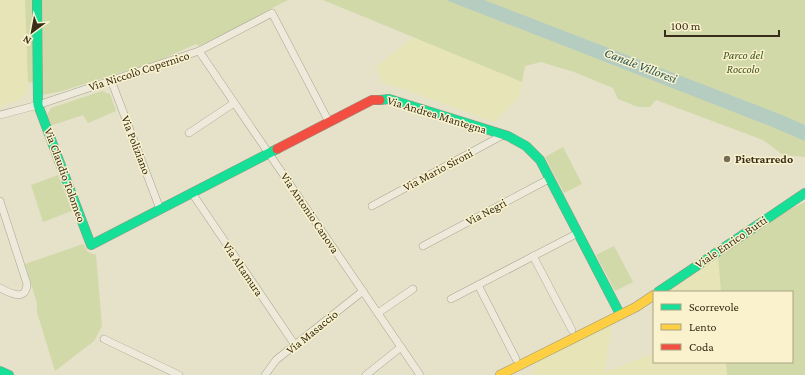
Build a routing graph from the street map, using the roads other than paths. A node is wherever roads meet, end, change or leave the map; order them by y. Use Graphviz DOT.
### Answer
graph roads {
  1 [pos="37,0"];
  2 [pos="199,51"];
  3 [pos="111,80"];
  4 [pos="234,103"];
  5 [pos="38,105"];
  6 [pos="0,115"];
  7 [pos="329,122"];
  8 [pos="189,133"];
  9 [pos="503,135"];
  10 [pos="269,153"];
  11 [pos="549,179"];
  12 [pos="192,193"];
  13 [pos="805,193"];
  14 [pos="0,201"];
  15 [pos="372,206"];
  16 [pos="160,209"];
  17 [pos="578,233"];
  18 [pos="91,245"];
  19 [pos="424,246"];
  20 [pos="533,256"];
  21 [pos="478,285"];
  22 [pos="0,288"];
  23 [pos="413,289"];
  24 [pos="363,291"];
  25 [pos="659,291"];
  26 [pos="653,295"];
  27 [pos="451,299"];
  28 [pos="378,313"];
  29 [pos="620,314"];
  30 [pos="572,330"];
  31 [pos="104,339"];
  32 [pos="295,345"];
  33 [pos="401,346"];
  34 [pos="516,359"];
  35 [pos="0,371"];
  36 [pos="165,372"];
  37 [pos="267,374"];
  38 [pos="9,375"];
  39 [pos="179,375"];
  40 [pos="366,375"];
  41 [pos="420,375"];
  42 [pos="500,375"];
  1 -- 5 [label="street"];
  2 -- 3 [label="street, Via Niccolò Copernico"];
  2 -- 4 [label="street, Via Antonio Canova"];
  2 -- 7 [label="street, Via Niccolò Copernico"];
  3 -- 5 [label="street, Via Niccolò Copernico"];
  3 -- 16 [label="street, Via Poliziano"];
  4 -- 8 [label="street"];
  4 -- 10 [label="street, Via Antonio Canova"];
  5 -- 6 [label="street, Via Niccolò Copernico"];
  5 -- 18 [label="street, Via Claudio Tolomeo"];
  7 -- 9 [label="street, Via Andrea Mantegna"];
  7 -- 10 [label="street, Via Andrea Mantegna"];
  9 -- 11 [label="street, Via Andrea Mantegna"];
  9 -- 15 [label="street, Via Mario Sironi"];
  10 -- 12 [label="street, Via Andrea Mantegna"];
  10 -- 24 [label="street, Via Antonio Canova"];
  11 -- 17 [label="street, Via Andrea Mantegna"];
  11 -- 19 [label="street, Via Negri"];
  12 -- 16 [label="street, Via Andrea Mantegna"];
  12 -- 32 [label="street, Via Altamura"];
  13 -- 25 [label="street, Viale Enrico Butti"];
  14 -- 22 [label="street"];
  16 -- 18 [label="street, Via Andrea Mantegna"];
  17 -- 20 [label="street"];
  17 -- 29 [label="street, Via Andrea Mantegna"];
  20 -- 21 [label="street"];
  20 -- 30 [label="street"];
  21 -- 27 [label="street"];
  21 -- 34 [label="street"];
  23 -- 28 [label="street"];
  24 -- 28 [label="street, Via Antonio Canova"];
  24 -- 32 [label="street, Via Masaccio"];
  26 -- 29 [label="street"];
  28 -- 33 [label="street, Via Antonio Canova"];
  29 -- 42 [label="street"];
  31 -- 36 [label="street"];
  32 -- 37 [label="street, Via Masaccio"];
  33 -- 40 [label="street"];
  33 -- 41 [label="street, Via Antonio Canova"];
  35 -- 38 [label="street"];
  36 -- 39 [label="street"];
}
